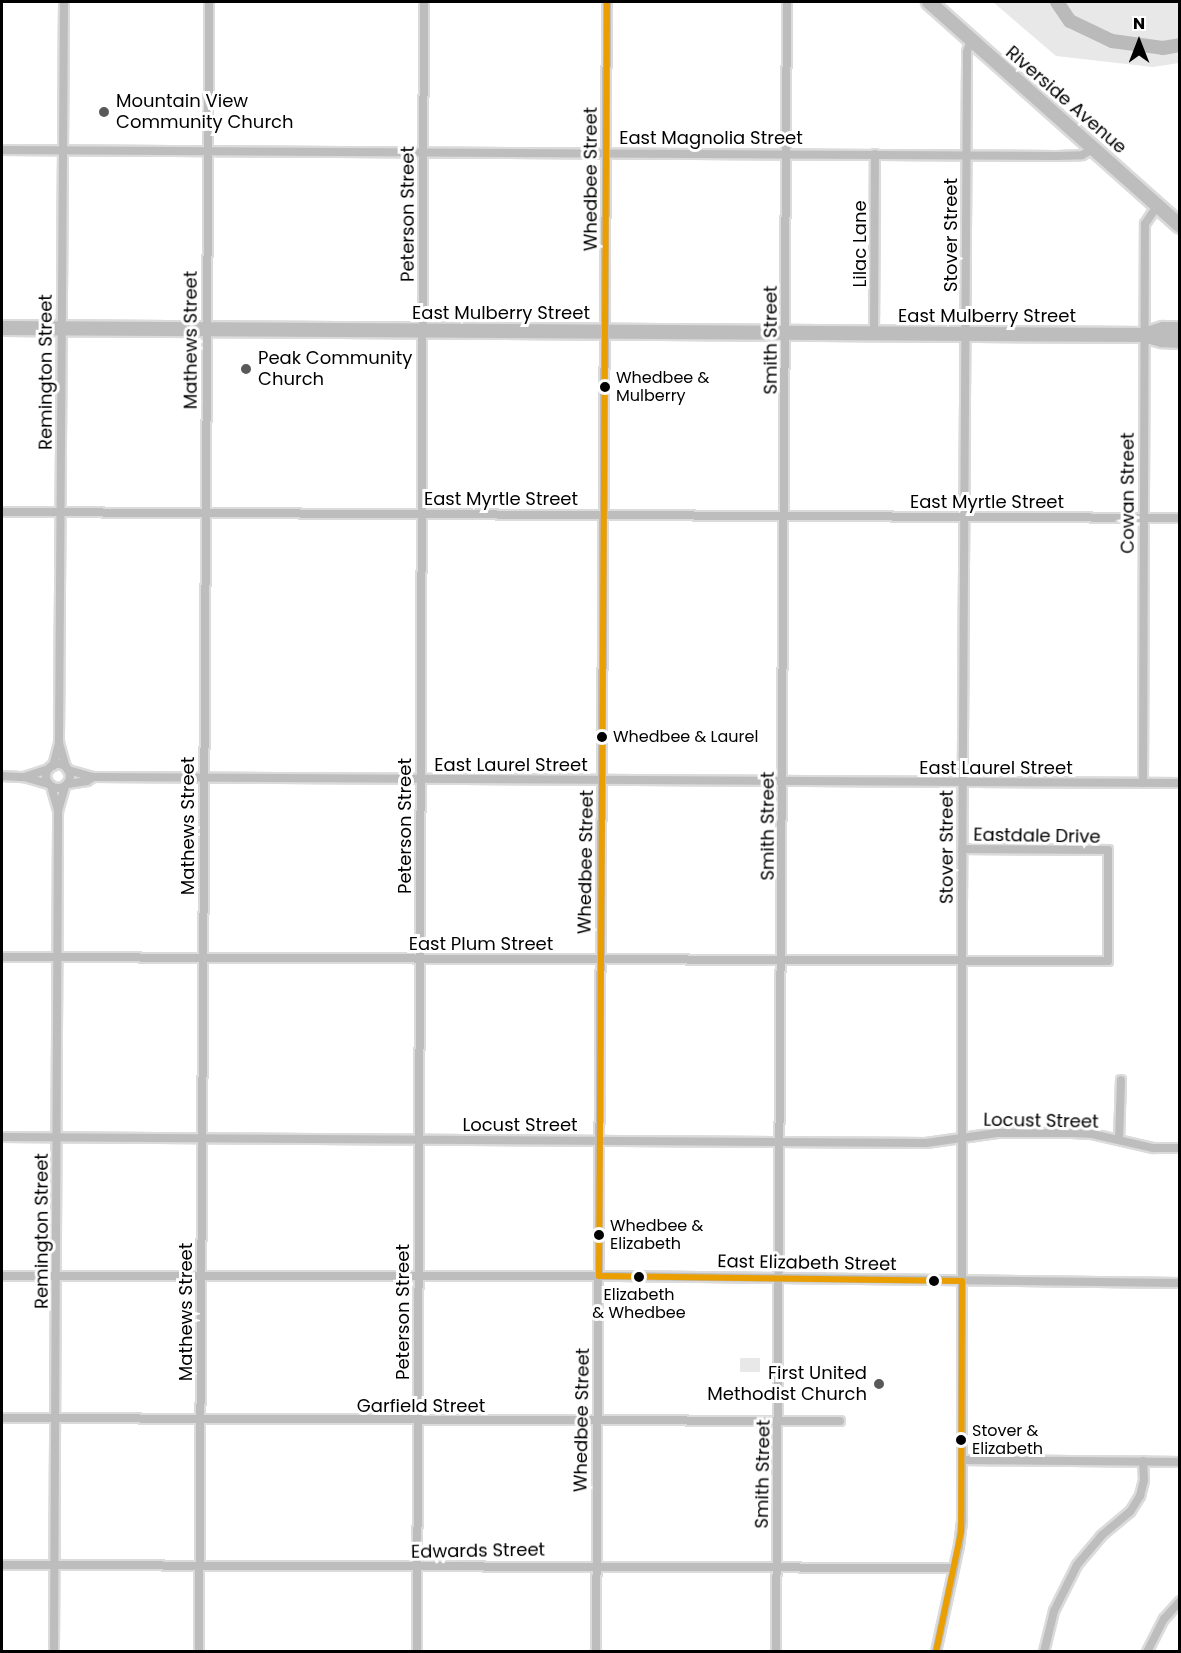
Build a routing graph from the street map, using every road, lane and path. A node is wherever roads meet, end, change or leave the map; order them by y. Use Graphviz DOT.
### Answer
graph roads {
  1 [pos="64,2"];
  2 [pos="209,2"];
  3 [pos="424,2"];
  4 [pos="607,2"];
  5 [pos="787,2"];
  6 [pos="929,2"];
  7 [pos="971,40"];
  8 [pos="1095,148"];
  9 [pos="2,150"];
  10 [pos="62,151"];
  11 [pos="423,152"];
  12 [pos="605,152"];
  13 [pos="208,153"];
  14 [pos="786,153"];
  15 [pos="875,154"];
  16 [pos="966,156"];
  17 [pos="1157,206"];
  18 [pos="1179,226"];
  19 [pos="2,328"];
  20 [pos="61,329"];
  21 [pos="1179,329"];
  22 [pos="206,330"];
  23 [pos="423,331"];
  24 [pos="605,332"];
  25 [pos="786,333"];
  26 [pos="874,333"];
  27 [pos="965,334"];
  28 [pos="1144,335"];
  29 [pos="1179,341"];
  30 [pos="2,512"];
  31 [pos="60,512"];
  32 [pos="205,513"];
  33 [pos="422,514"];
  34 [pos="604,515"];
  35 [pos="785,516"];
  36 [pos="964,517"];
  37 [pos="1144,518"];
  38 [pos="1179,518"];
  39 [pos="59,743"];
  40 [pos="51,767"];
  41 [pos="67,768"];
  42 [pos="2,776"];
  43 [pos="24,777"];
  44 [pos="93,777"];
  45 [pos="203,778"];
  46 [pos="421,779"];
  47 [pos="602,780"];
  48 [pos="784,782"];
  49 [pos="962,783"];
  50 [pos="1143,783"];
  51 [pos="1179,783"];
  52 [pos="50,785"];
  53 [pos="67,785"];
  54 [pos="58,811"];
  55 [pos="962,849"];
  56 [pos="2,957"];
  57 [pos="58,957"];
  58 [pos="202,958"];
  59 [pos="420,959"];
  60 [pos="600,959"];
  61 [pos="782,961"];
  62 [pos="961,962"];
  63 [pos="1121,1080"];
  64 [pos="2,1137"];
  65 [pos="961,1137"];
  66 [pos="57,1138"];
  67 [pos="201,1138"];
  68 [pos="419,1140"];
  69 [pos="1119,1140"];
  70 [pos="599,1141"];
  71 [pos="781,1142"];
  72 [pos="1179,1148"];
  73 [pos="2,1276"];
  74 [pos="201,1276"];
  75 [pos="418,1276"];
  76 [pos="599,1276"];
  77 [pos="56,1277"];
  78 [pos="779,1277"];
  79 [pos="962,1281"];
  80 [pos="1179,1283"];
  81 [pos="2,1418"];
  82 [pos="55,1418"];
  83 [pos="201,1420"];
  84 [pos="596,1420"];
  85 [pos="780,1421"];
  86 [pos="840,1421"];
  87 [pos="418,1422"];
  88 [pos="963,1460"];
  89 [pos="1143,1461"];
  90 [pos="1179,1462"];
  91 [pos="2,1565"];
  92 [pos="596,1565"];
  93 [pos="54,1566"];
  94 [pos="199,1566"];
  95 [pos="777,1566"];
  96 [pos="417,1567"];
  97 [pos="954,1568"];
  98 [pos="1178,1606"];
  99 [pos="54,1652"];
  100 [pos="199,1652"];
  101 [pos="417,1652"];
  102 [pos="596,1652"];
  103 [pos="776,1652"];
  104 [pos="936,1652"];
  105 [pos="1044,1652"];
  106 [pos="1147,1652"];
  1 -- 10 [label="street, Remington Street"];
  2 -- 13 [label="street, Mathews Street"];
  3 -- 11 [label="street, Peterson Street"];
  4 -- 12 [label="street, Whedbee Street"];
  5 -- 14 [label="street, Smith Street"];
  6 -- 7 [label="highway, Riverside Avenue"];
  7 -- 8 [label="highway, Riverside Avenue"];
  7 -- 16 [label="street, Stover Street"];
  8 -- 16 [label="street, East Magnolia Street"];
  8 -- 17 [label="highway, Riverside Avenue"];
  9 -- 10 [label="street, East Magnolia Street"];
  10 -- 13 [label="street, East Magnolia Street"];
  10 -- 20 [label="street, Remington Street"];
  11 -- 12 [label="street, East Magnolia Street"];
  11 -- 13 [label="street, East Magnolia Street"];
  11 -- 23 [label="street, Peterson Street"];
  12 -- 14 [label="street, East Magnolia Street"];
  12 -- 24 [label="street, Whedbee Street"];
  13 -- 22 [label="street, Mathews Street"];
  14 -- 15 [label="street, East Magnolia Street"];
  14 -- 25 [label="street, Smith Street"];
  15 -- 16 [label="street, East Magnolia Street"];
  15 -- 26 [label="street, Lilac Lane"];
  16 -- 27 [label="street, Stover Street"];
  17 -- 18 [label="highway, Riverside Avenue"];
  17 -- 28 [label="street, Cowan Street"];
  19 -- 20 [label="highway, East Mulberry Street"];
  20 -- 22 [label="highway, East Mulberry Street"];
  20 -- 31 [label="street, Remington Street"];
  21 -- 28 [label="highway, East Mulberry Street"];
  22 -- 23 [label="highway, East Mulberry Street"];
  22 -- 32 [label="street, Mathews Street"];
  23 -- 24 [label="highway, East Mulberry Street"];
  23 -- 33 [label="street, Peterson Street"];
  24 -- 25 [label="highway, East Mulberry Street"];
  24 -- 34 [label="street, Whedbee Street"];
  25 -- 26 [label="highway, East Mulberry Street"];
  25 -- 35 [label="street, Smith Street"];
  26 -- 27 [label="highway, East Mulberry Street"];
  27 -- 28 [label="highway, East Mulberry Street"];
  27 -- 36 [label="street, Stover Street"];
  28 -- 29 [label="highway, East Mulberry Street"];
  28 -- 37 [label="street, Cowan Street"];
  30 -- 31 [label="street, East Myrtle Street"];
  31 -- 32 [label="street, East Myrtle Street"];
  31 -- 39 [label="street, Remington Street"];
  32 -- 33 [label="street, East Myrtle Street"];
  32 -- 45 [label="street, Mathews Street"];
  33 -- 34 [label="street, East Myrtle Street"];
  33 -- 46 [label="street, Peterson Street"];
  34 -- 35 [label="street, East Myrtle Street"];
  34 -- 47 [label="street, Whedbee Street"];
  35 -- 36 [label="street, East Myrtle Street"];
  35 -- 48 [label="street, Smith Street"];
  36 -- 37 [label="street, East Myrtle Street"];
  36 -- 49 [label="street, Stover Street"];
  37 -- 38 [label="street, East Myrtle Street"];
  37 -- 50 [label="street, Cowan Street"];
  39 -- 40 [label="street, Remington Street"];
  39 -- 41 [label="street, Remington Street"];
  40 -- 41 [label="street"];
  40 -- 43 [label="street"];
  40 -- 52 [label="street"];
  41 -- 44 [label="street, East Laurel Street"];
  41 -- 53 [label="street"];
  42 -- 43 [label="street"];
  43 -- 52 [label="street"];
  44 -- 45 [label="street, East Laurel Street"];
  44 -- 53 [label="street, East Laurel Street"];
  45 -- 46 [label="street, East Laurel Street"];
  45 -- 58 [label="street, Mathews Street"];
  46 -- 47 [label="street, East Laurel Street"];
  46 -- 59 [label="street, Peterson Street"];
  47 -- 48 [label="street, East Laurel Street"];
  47 -- 60 [label="street, Whedbee Street"];
  48 -- 49 [label="street, East Laurel Street"];
  48 -- 61 [label="street, Smith Street"];
  49 -- 50 [label="street, East Laurel Street"];
  49 -- 55 [label="street, Stover Street"];
  50 -- 51 [label="street, East Laurel Street"];
  52 -- 53 [label="street"];
  52 -- 54 [label="street, Remington Street"];
  53 -- 54 [label="street, Remington Street"];
  54 -- 57 [label="street, Remington Street"];
  55 -- 62 [label="street, Stover Street"];
  55 -- 62 [label="street, Eastdale Drive"];
  56 -- 57 [label="street, East Plum Street"];
  57 -- 58 [label="street, East Plum Street"];
  57 -- 66 [label="street, Remington Street"];
  58 -- 59 [label="street, East Plum Street"];
  58 -- 67 [label="street, Mathews Street"];
  59 -- 60 [label="street, East Plum Street"];
  59 -- 68 [label="street, Peterson Street"];
  60 -- 61 [label="street, East Plum Street"];
  60 -- 70 [label="street, Whedbee Street"];
  61 -- 62 [label="street, East Plum Street"];
  61 -- 71 [label="street, Smith Street"];
  62 -- 65 [label="street, Stover Street"];
  63 -- 69 [label="street"];
  64 -- 66 [label="street, Locust Street"];
  65 -- 69 [label="street, Locust Street"];
  65 -- 71 [label="street, Locust Street"];
  65 -- 79 [label="street, Stover Street"];
  66 -- 67 [label="street, Locust Street"];
  66 -- 77 [label="street, Remington Street"];
  67 -- 68 [label="street, Locust Street"];
  67 -- 74 [label="street, Mathews Street"];
  68 -- 70 [label="street, Locust Street"];
  68 -- 75 [label="street, Peterson Street"];
  69 -- 72 [label="street, Locust Street"];
  70 -- 71 [label="street, Locust Street"];
  70 -- 76 [label="street, Whedbee Street"];
  71 -- 78 [label="street, Smith Street"];
  73 -- 77 [label="street, East Elizabeth Street"];
  74 -- 75 [label="street, East Elizabeth Street"];
  74 -- 77 [label="street, East Elizabeth Street"];
  74 -- 83 [label="street, Mathews Street"];
  75 -- 76 [label="street, East Elizabeth Street"];
  75 -- 87 [label="street, Peterson Street"];
  76 -- 78 [label="street, East Elizabeth Street"];
  76 -- 84 [label="street, Whedbee Street"];
  77 -- 82 [label="street, Remington Street"];
  78 -- 79 [label="street, East Elizabeth Street"];
  78 -- 85 [label="street, Smith Street"];
  79 -- 80 [label="street, East Elizabeth Street"];
  79 -- 88 [label="street, Stover Street"];
  81 -- 82 [label="street, Garfield Street"];
  82 -- 83 [label="street, Garfield Street"];
  82 -- 93 [label="street, Remington Street"];
  83 -- 87 [label="street, Garfield Street"];
  83 -- 94 [label="street, Mathews Street"];
  84 -- 85 [label="street, Garfield Street"];
  84 -- 87 [label="street, Garfield Street"];
  84 -- 92 [label="street, Whedbee Street"];
  85 -- 86 [label="street, Garfield Street"];
  85 -- 95 [label="street, Smith Street"];
  87 -- 96 [label="street, Peterson Street"];
  88 -- 89 [label="street"];
  88 -- 97 [label="street, Stover Street"];
  89 -- 90 [label="street"];
  89 -- 105 [label="street"];
  91 -- 93 [label="street, Edwards Street"];
  92 -- 95 [label="street, Edwards Street"];
  92 -- 96 [label="street, Edwards Street"];
  92 -- 102 [label="street, Whedbee Street"];
  93 -- 94 [label="street, Edwards Street"];
  93 -- 99 [label="street, Remington Street"];
  94 -- 96 [label="street, Edwards Street"];
  94 -- 100 [label="street, Mathews Street"];
  95 -- 97 [label="street, Edwards Street"];
  95 -- 103 [label="street, Smith Street"];
  96 -- 101 [label="street, Peterson Street"];
  97 -- 104 [label="street, Stover Street"];
  98 -- 106 [label="street"];
}
